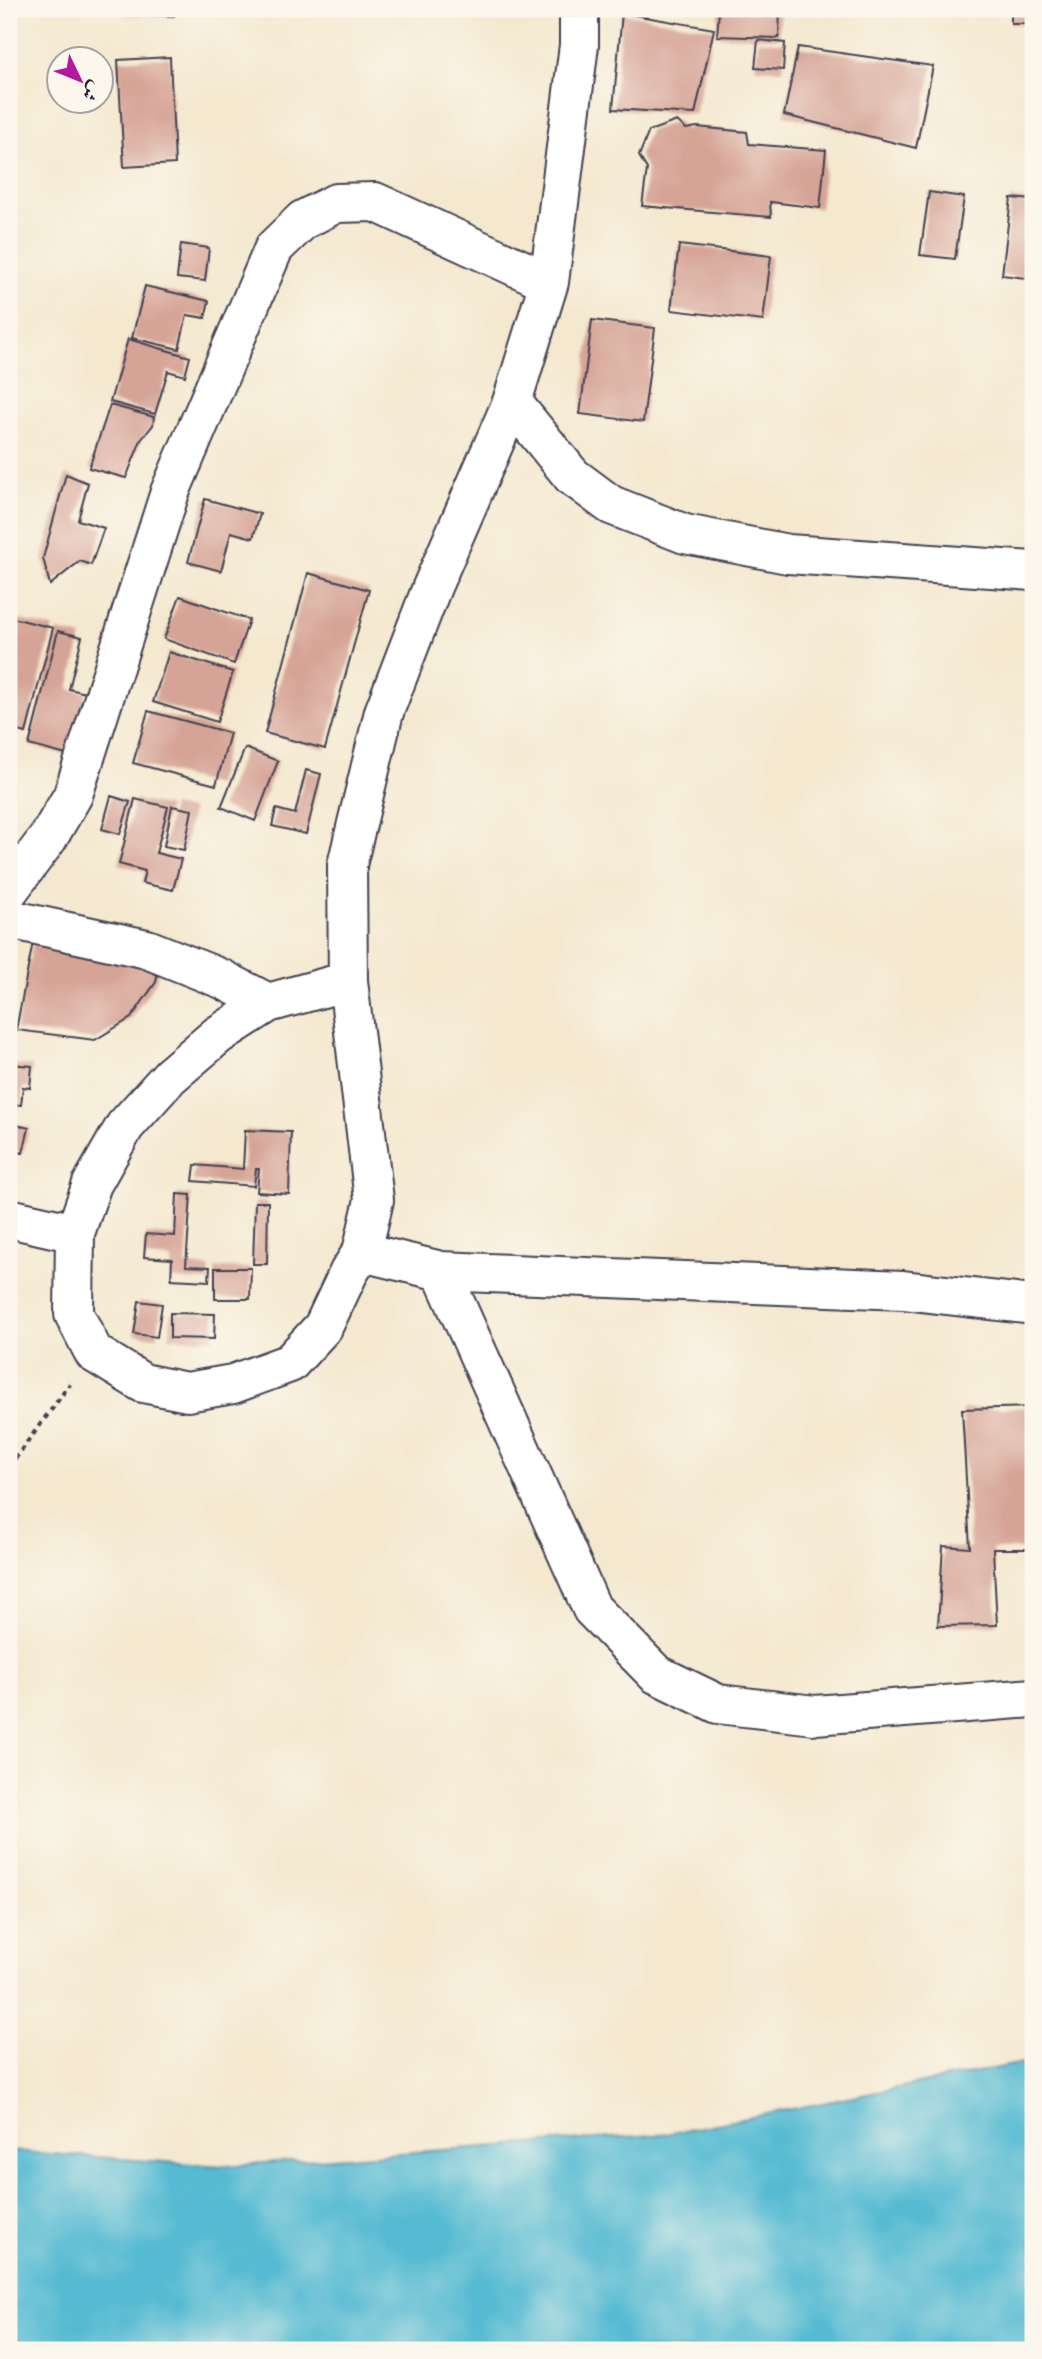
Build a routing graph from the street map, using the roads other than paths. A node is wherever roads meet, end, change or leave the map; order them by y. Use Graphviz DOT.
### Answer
graph roads {
  1 [pos="579,9"];
  2 [pos="549,282"];
  3 [pos="512,402"];
  4 [pos="1033,571"];
  5 [pos="9,890"];
  6 [pos="9,919"];
  7 [pos="348,981"];
  8 [pos="268,1003"];
  9 [pos="9,1218"];
  10 [pos="75,1233"];
  11 [pos="362,1252"];
  12 [pos="441,1271"];
  13 [pos="1033,1305"];
  14 [pos="1033,1698"];
  1 -- 2 [label="street"];
  2 -- 3 [label="street"];
  2 -- 5 [label="street"];
  3 -- 4 [label="street"];
  3 -- 7 [label="street"];
  6 -- 8 [label="street"];
  7 -- 8 [label="street"];
  7 -- 11 [label="street"];
  8 -- 10 [label="street"];
  9 -- 10 [label="street"];
  10 -- 11 [label="street"];
  11 -- 12 [label="street"];
  12 -- 13 [label="street"];
  12 -- 14 [label="street"];
}
